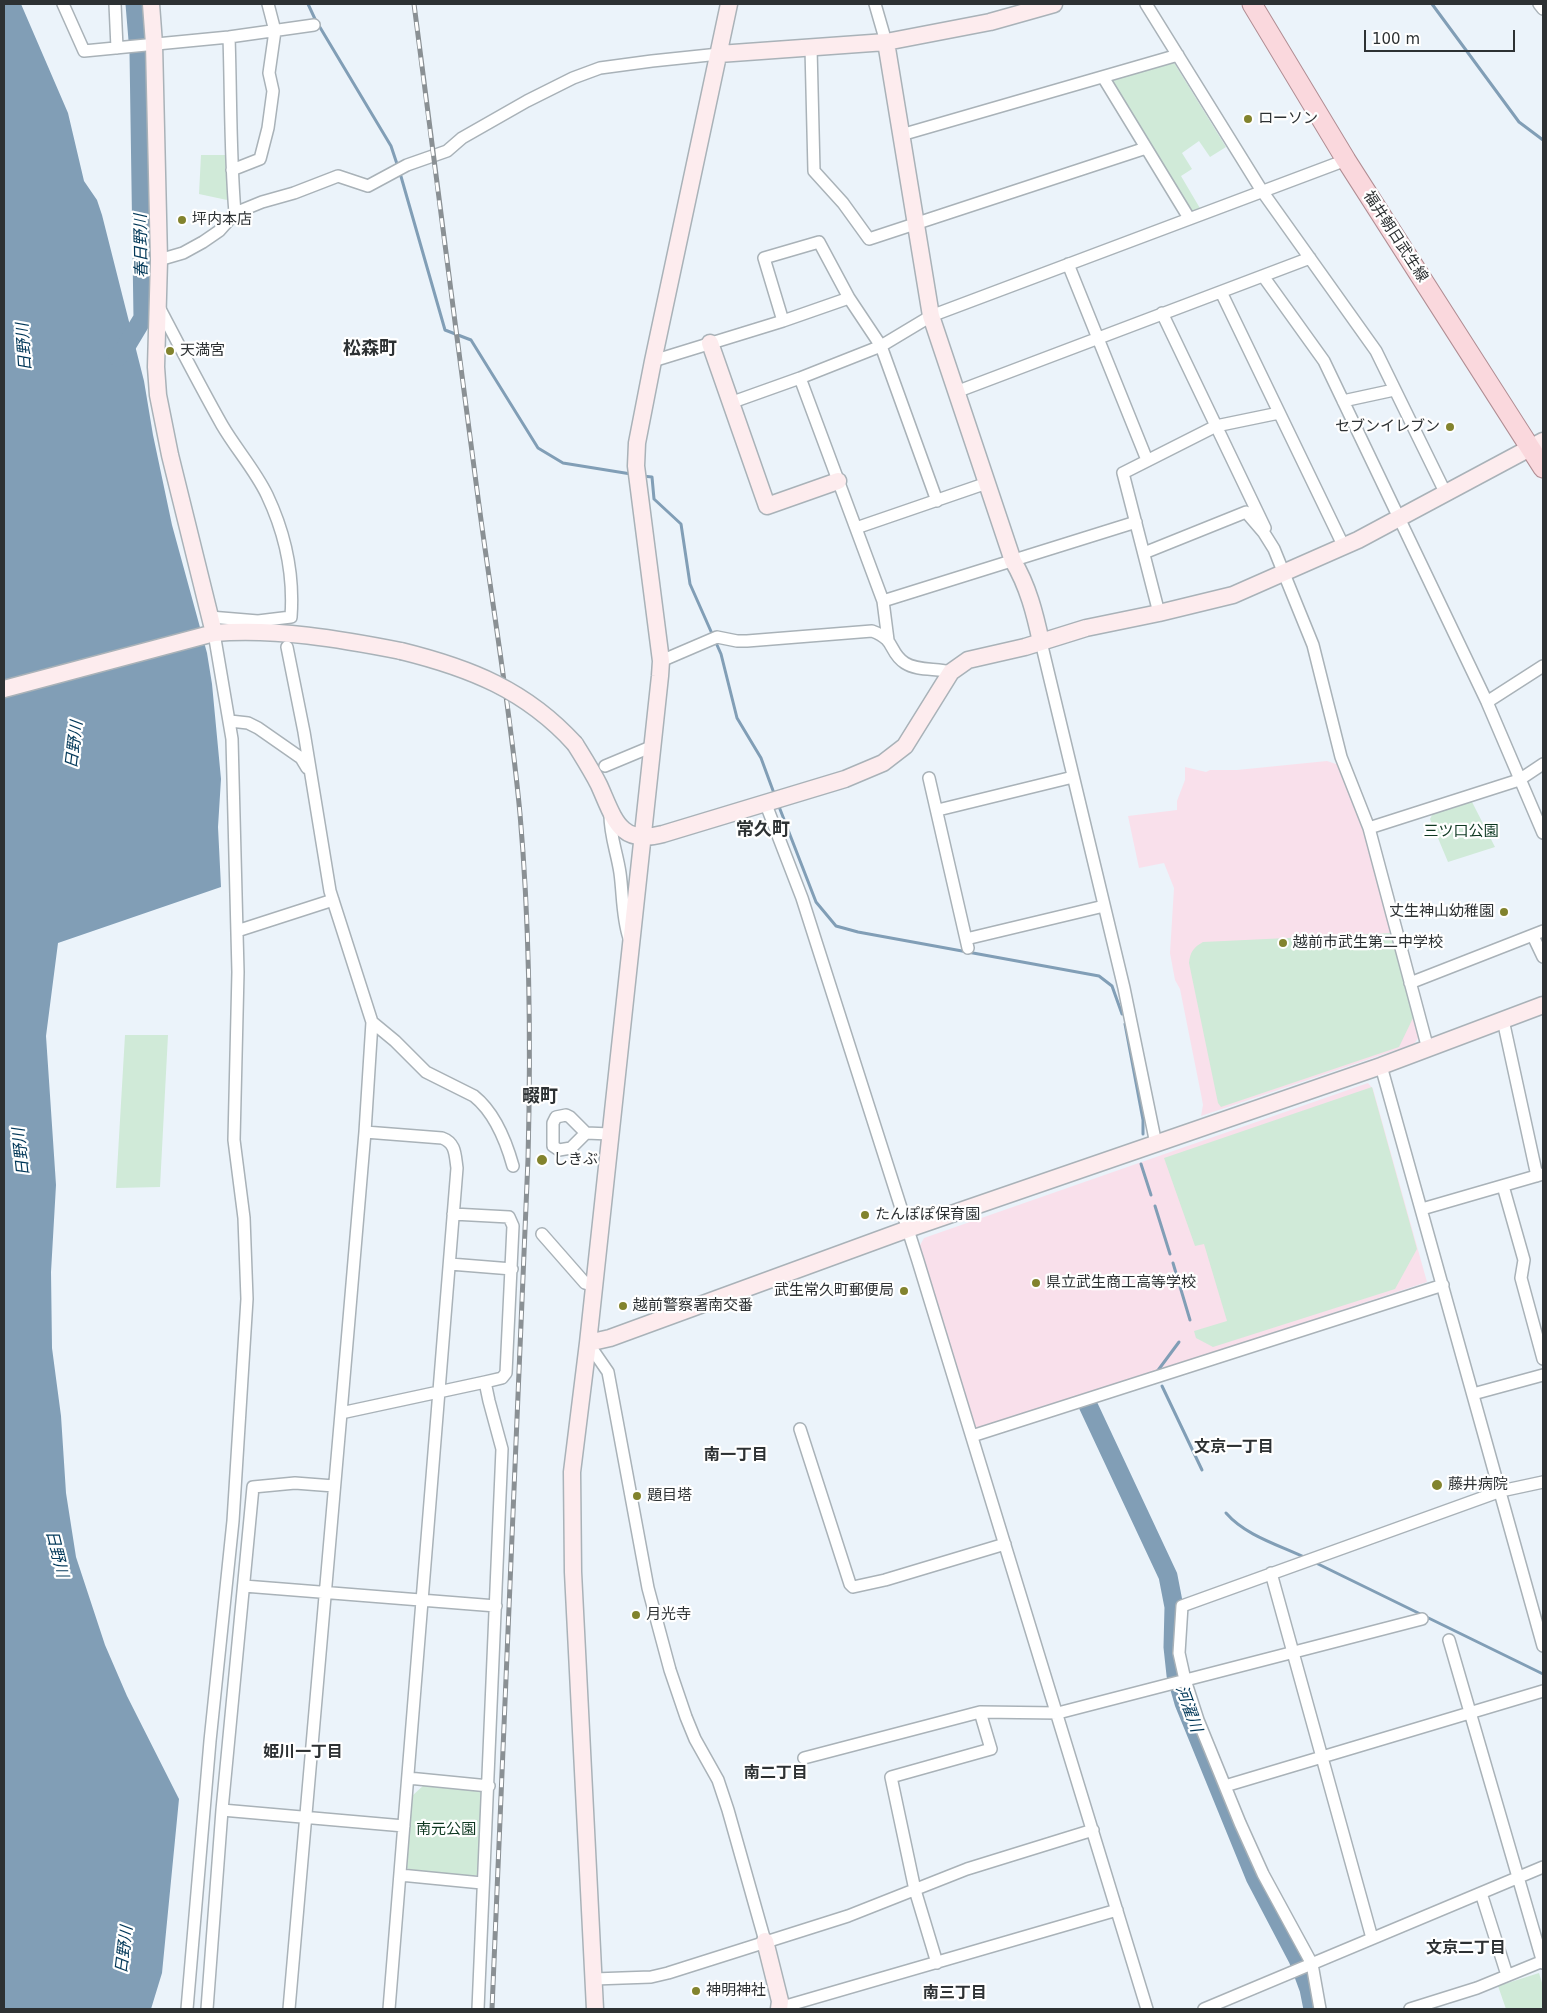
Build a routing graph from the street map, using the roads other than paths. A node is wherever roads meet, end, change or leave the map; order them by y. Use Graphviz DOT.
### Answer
graph roads {
  1 [pos="63,4"];
  2 [pos="116,4"];
  3 [pos="152,4"];
  4 [pos="268,4"];
  5 [pos="729,4"];
  6 [pos="875,4"];
  7 [pos="1054,4"];
  8 [pos="1146,4"];
  9 [pos="1252,4"];
  10 [pos="1539,4"];
  11 [pos="1543,9"];
  12 [pos="314,25"];
  13 [pos="275,31"];
  14 [pos="229,37"];
  15 [pos="886,42"];
  16 [pos="152,44"];
  17 [pos="121,47"];
  18 [pos="811,48"];
  19 [pos="719,54"];
  20 [pos="1178,55"];
  21 [pos="1103,76"];
  22 [pos="901,135"];
  23 [pos="1146,148"];
  24 [pos="1346,160"];
  25 [pos="232,170"];
  26 [pos="1262,191"];
  27 [pos="235,213"];
  28 [pos="1189,218"];
  29 [pos="916,224"];
  30 [pos="1310,258"];
  31 [pos="159,260"];
  32 [pos="1068,264"];
  33 [pos="1263,276"];
  34 [pos="1221,292"];
  35 [pos="849,298"];
  36 [pos="158,306"];
  37 [pos="1162,313"];
  38 [pos="931,316"];
  39 [pos="783,321"];
  40 [pos="1099,337"];
  41 [pos="710,344"];
  42 [pos="881,346"];
  43 [pos="653,360"];
  44 [pos="800,378"];
  45 [pos="1394,390"];
  46 [pos="956,392"];
  47 [pos="730,402"];
  48 [pos="1344,402"];
  49 [pos="1279,413"];
  50 [pos="1216,426"];
  51 [pos="1537,445"];
  52 [pos="1147,460"];
  53 [pos="1543,468"];
  54 [pos="838,481"];
  55 [pos="987,483"];
  56 [pos="1446,494"];
  57 [pos="937,500"];
  58 [pos="1400,518"];
  59 [pos="1136,522"];
  60 [pos="856,528"];
  61 [pos="1270,541"];
  62 [pos="1344,547"];
  63 [pos="1144,553"];
  64 [pos="1013,561"];
  65 [pos="1284,572"];
  66 [pos="883,600"];
  67 [pos="1159,613"];
  68 [pos="210,617"];
  69 [pos="210,634"];
  70 [pos="888,640"];
  71 [pos="1041,642"];
  72 [pos="287,646"];
  73 [pos="660,661"];
  74 [pos="1543,666"];
  75 [pos="952,672"];
  76 [pos="4,689"];
  77 [pos="1487,702"];
  78 [pos="230,721"];
  79 [pos="653,746"];
  80 [pos="1543,764"];
  81 [pos="605,766"];
  82 [pos="311,774"];
  83 [pos="1073,777"];
  84 [pos="929,778"];
  85 [pos="1519,780"];
  86 [pos="773,800"];
  87 [pos="938,810"];
  88 [pos="610,812"];
  89 [pos="1369,828"];
  90 [pos="1543,833"];
  91 [pos="643,838"];
  92 [pos="333,900"];
  93 [pos="1104,906"];
  94 [pos="237,931"];
  95 [pos="1538,933"];
  96 [pos="631,947"];
  97 [pos="1543,957"];
  98 [pos="1410,983"];
  99 [pos="1543,1005"];
  100 [pos="1502,1020"];
  101 [pos="372,1022"];
  102 [pos="1428,1049"];
  103 [pos="1381,1066"];
  104 [pos="365,1132"];
  105 [pos="586,1133"];
  106 [pos="610,1134"];
  107 [pos="1156,1144"];
  108 [pos="512,1166"];
  109 [pos="1540,1175"];
  110 [pos="1503,1186"];
  111 [pos="1422,1209"];
  112 [pos="453,1214"];
  113 [pos="908,1230"];
  114 [pos="542,1234"];
  115 [pos="450,1264"];
  116 [pos="512,1270"];
  117 [pos="595,1286"];
  118 [pos="1443,1286"];
  119 [pos="588,1343"];
  120 [pos="1543,1358"];
  121 [pos="1543,1375"];
  122 [pos="485,1382"];
  123 [pos="440,1391"];
  124 [pos="1473,1394"];
  125 [pos="341,1413"];
  126 [pos="800,1429"];
  127 [pos="972,1436"];
  128 [pos="1543,1482"];
  129 [pos="334,1486"];
  130 [pos="1501,1491"];
  131 [pos="1005,1544"];
  132 [pos="1271,1573"];
  133 [pos="244,1586"];
  134 [pos="325,1592"];
  135 [pos="423,1600"];
  136 [pos="496,1606"];
  137 [pos="1422,1619"];
  138 [pos="1449,1640"];
  139 [pos="1543,1646"];
  140 [pos="1292,1652"];
  141 [pos="1185,1680"];
  142 [pos="1543,1691"];
  143 [pos="980,1712"];
  144 [pos="1058,1713"];
  145 [pos="1471,1713"];
  146 [pos="804,1758"];
  147 [pos="1322,1758"];
  148 [pos="408,1778"];
  149 [pos="488,1786"];
  150 [pos="1226,1786"];
  151 [pos="222,1810"];
  152 [pos="306,1816"];
  153 [pos="404,1826"];
  154 [pos="1093,1830"];
  155 [pos="1543,1867"];
  156 [pos="400,1874"];
  157 [pos="1518,1878"];
  158 [pos="482,1883"];
  159 [pos="916,1890"];
  160 [pos="1481,1893"];
  161 [pos="1117,1910"];
  162 [pos="1372,1938"];
  163 [pos="765,1941"];
  164 [pos="1543,1962"];
  165 [pos="936,1963"];
  166 [pos="1312,1964"];
  167 [pos="1507,1975"];
  168 [pos="594,1979"];
  169 [pos="187,2009"];
  170 [pos="207,2009"];
  171 [pos="289,2009"];
  172 [pos="389,2009"];
  173 [pos="478,2009"];
  174 [pos="595,2009"];
  175 [pos="779,2009"];
  176 [pos="1147,2009"];
  177 [pos="1204,2009"];
  178 [pos="1320,2009"];
  179 [pos="1410,2009"];
  1 -- 17 [label="street"];
  2 -- 17 [label="street"];
  3 -- 16 [label="street"];
  4 -- 13 [label="street"];
  5 -- 19 [label="street"];
  6 -- 15 [label="street"];
  7 -- 15 [label="street"];
  8 -- 20 [label="street"];
  9 -- 24 [label="main road, 福井朝日武生線"];
  10 -- 11 [label="street"];
  12 -- 13 [label="street"];
  13 -- 14 [label="street"];
  13 -- 25 [label="street"];
  14 -- 16 [label="street"];
  14 -- 25 [label="street"];
  15 -- 18 [label="street"];
  15 -- 22 [label="street"];
  16 -- 17 [label="street"];
  16 -- 31 [label="street"];
  18 -- 19 [label="street"];
  18 -- 29 [label="street"];
  19 -- 27 [label="street"];
  19 -- 43 [label="street"];
  20 -- 21 [label="street"];
  20 -- 26 [label="street"];
  21 -- 22 [label="street"];
  21 -- 23 [label="street"];
  22 -- 29 [label="street"];
  23 -- 28 [label="street"];
  23 -- 29 [label="street"];
  24 -- 26 [label="street"];
  24 -- 51 [label="main road, 福井朝日武生線"];
  25 -- 27 [label="street"];
  26 -- 28 [label="street"];
  26 -- 30 [label="street"];
  27 -- 31 [label="street"];
  28 -- 32 [label="street"];
  29 -- 38 [label="street"];
  30 -- 33 [label="street"];
  30 -- 45 [label="street"];
  31 -- 36 [label="street"];
  32 -- 38 [label="street"];
  32 -- 40 [label="street"];
  33 -- 34 [label="street"];
  33 -- 48 [label="street"];
  34 -- 37 [label="street"];
  34 -- 49 [label="street"];
  35 -- 39 [label="street"];
  35 -- 39 [label="street"];
  35 -- 42 [label="street"];
  36 -- 68 [label="street"];
  36 -- 68 [label="street"];
  37 -- 40 [label="street"];
  37 -- 50 [label="street"];
  38 -- 42 [label="street"];
  38 -- 46 [label="street"];
  39 -- 41 [label="street"];
  40 -- 46 [label="street"];
  40 -- 52 [label="street"];
  41 -- 43 [label="street"];
  41 -- 47 [label="street"];
  42 -- 44 [label="street"];
  42 -- 57 [label="street"];
  43 -- 73 [label="street"];
  44 -- 47 [label="street"];
  44 -- 54 [label="street"];
  45 -- 48 [label="street"];
  45 -- 56 [label="street"];
  46 -- 55 [label="street"];
  47 -- 54 [label="street"];
  48 -- 58 [label="street"];
  49 -- 50 [label="street"];
  49 -- 62 [label="street"];
  50 -- 52 [label="street"];
  50 -- 61 [label="street"];
  51 -- 53 [label="main road, 福井朝日武生線"];
  51 -- 56 [label="street"];
  52 -- 59 [label="street"];
  54 -- 60 [label="street"];
  55 -- 57 [label="street"];
  55 -- 64 [label="street"];
  56 -- 58 [label="street"];
  57 -- 60 [label="street"];
  58 -- 62 [label="street"];
  58 -- 77 [label="street"];
  59 -- 63 [label="street"];
  59 -- 64 [label="street"];
  60 -- 66 [label="street"];
  61 -- 63 [label="street"];
  61 -- 65 [label="street"];
  62 -- 65 [label="street"];
  63 -- 67 [label="street"];
  64 -- 66 [label="street"];
  64 -- 71 [label="street"];
  65 -- 67 [label="street"];
  65 -- 89 [label="street"];
  66 -- 70 [label="street"];
  67 -- 71 [label="street"];
  68 -- 69 [label="street"];
  69 -- 76 [label="street"];
  69 -- 78 [label="street"];
  69 -- 88 [label="street, bridge"];
  70 -- 73 [label="street"];
  70 -- 75 [label="street"];
  71 -- 75 [label="street"];
  71 -- 83 [label="street"];
  72 -- 82 [label="street"];
  73 -- 79 [label="street"];
  74 -- 77 [label="street"];
  75 -- 86 [label="street"];
  77 -- 85 [label="street"];
  78 -- 82 [label="street"];
  78 -- 94 [label="street"];
  79 -- 81 [label="street"];
  79 -- 91 [label="street"];
  80 -- 85 [label="street"];
  82 -- 92 [label="street"];
  83 -- 87 [label="street"];
  83 -- 93 [label="street"];
  84 -- 87 [label="street"];
  85 -- 89 [label="street"];
  85 -- 90 [label="street"];
  86 -- 91 [label="street"];
  86 -- 113 [label="street"];
  87 -- 93 [label="street"];
  88 -- 91 [label="street"];
  88 -- 96 [label="street"];
  89 -- 98 [label="street"];
  91 -- 96 [label="street"];
  92 -- 94 [label="street"];
  92 -- 101 [label="street"];
  93 -- 107 [label="street"];
  94 -- 169 [label="street"];
  95 -- 97 [label="street"];
  95 -- 98 [label="street"];
  96 -- 106 [label="street"];
  98 -- 102 [label="street"];
  99 -- 100 [label="street"];
  100 -- 102 [label="street"];
  100 -- 109 [label="street"];
  101 -- 104 [label="street"];
  101 -- 108 [label="street"];
  102 -- 103 [label="street"];
  103 -- 107 [label="street"];
  103 -- 111 [label="street"];
  104 -- 112 [label="street"];
  104 -- 125 [label="street"];
  105 -- 106 [label="street"];
  106 -- 117 [label="street"];
  107 -- 113 [label="street"];
  109 -- 110 [label="street"];
  110 -- 111 [label="street"];
  110 -- 120 [label="street"];
  111 -- 118 [label="street"];
  112 -- 115 [label="street"];
  112 -- 116 [label="street"];
  113 -- 119 [label="street"];
  113 -- 127 [label="street"];
  114 -- 117 [label="street"];
  115 -- 116 [label="street"];
  115 -- 123 [label="street"];
  116 -- 122 [label="street"];
  117 -- 119 [label="street"];
  118 -- 124 [label="street"];
  118 -- 127 [label="street"];
  119 -- 163 [label="street"];
  119 -- 168 [label="street"];
  121 -- 124 [label="street"];
  122 -- 123 [label="street"];
  122 -- 136 [label="street"];
  123 -- 125 [label="street"];
  123 -- 135 [label="street"];
  124 -- 130 [label="street"];
  125 -- 129 [label="street"];
  126 -- 131 [label="street"];
  127 -- 131 [label="street"];
  128 -- 130 [label="street"];
  129 -- 133 [label="street"];
  129 -- 134 [label="street"];
  130 -- 132 [label="street"];
  130 -- 139 [label="street"];
  131 -- 144 [label="street"];
  132 -- 140 [label="street"];
  132 -- 141 [label="street"];
  133 -- 134 [label="street"];
  133 -- 151 [label="street"];
  134 -- 135 [label="street"];
  134 -- 152 [label="street"];
  135 -- 136 [label="street"];
  135 -- 148 [label="street"];
  136 -- 149 [label="street"];
  137 -- 140 [label="street"];
  138 -- 145 [label="street"];
  140 -- 141 [label="street"];
  140 -- 147 [label="street"];
  141 -- 144 [label="street"];
  141 -- 150 [label="street"];
  142 -- 145 [label="street"];
  143 -- 144 [label="street"];
  143 -- 146 [label="street"];
  143 -- 159 [label="street"];
  144 -- 154 [label="street"];
  145 -- 147 [label="street"];
  145 -- 157 [label="street"];
  147 -- 150 [label="street"];
  147 -- 162 [label="street"];
  148 -- 149 [label="street"];
  148 -- 153 [label="street"];
  149 -- 158 [label="street"];
  150 -- 166 [label="street"];
  151 -- 152 [label="street"];
  151 -- 170 [label="street"];
  152 -- 153 [label="street"];
  152 -- 171 [label="street"];
  153 -- 156 [label="street"];
  154 -- 159 [label="street"];
  154 -- 161 [label="street"];
  155 -- 157 [label="street"];
  156 -- 158 [label="street"];
  156 -- 172 [label="street"];
  157 -- 160 [label="street"];
  157 -- 164 [label="street"];
  158 -- 173 [label="street"];
  159 -- 163 [label="street"];
  159 -- 165 [label="street"];
  160 -- 162 [label="street"];
  160 -- 167 [label="street"];
  161 -- 165 [label="street"];
  161 -- 176 [label="street"];
  162 -- 166 [label="street"];
  163 -- 168 [label="street"];
  163 -- 175 [label="street"];
  164 -- 167 [label="street"];
  165 -- 175 [label="street"];
  166 -- 177 [label="street"];
  166 -- 178 [label="street"];
  167 -- 179 [label="street"];
  168 -- 174 [label="street"];
}
